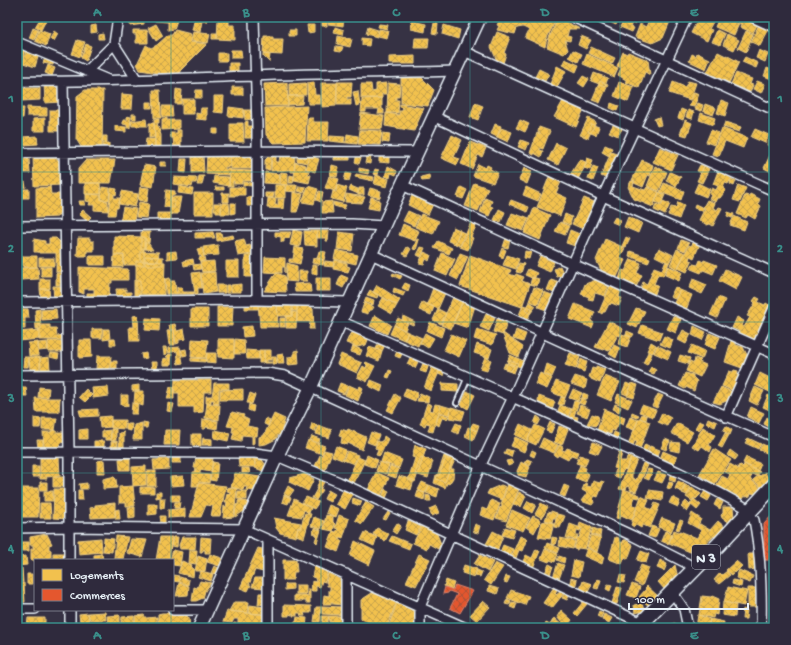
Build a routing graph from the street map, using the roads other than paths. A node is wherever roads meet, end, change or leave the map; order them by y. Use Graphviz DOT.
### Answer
graph roads {
  1 [pos="118,17"];
  2 [pos="254,17"];
  3 [pos="480,17"];
  4 [pos="573,17"];
  5 [pos="687,17"];
  6 [pos="752,17"];
  7 [pos="774,27"];
  8 [pos="17,42"];
  9 [pos="114,44"];
  10 [pos="464,51"];
  11 [pos="666,61"];
  12 [pos="87,71"];
  13 [pos="454,71"];
  14 [pos="255,76"];
  15 [pos="137,80"];
  16 [pos="17,81"];
  17 [pos="110,81"];
  18 [pos="63,82"];
  19 [pos="774,110"];
  20 [pos="433,116"];
  21 [pos="635,129"];
  22 [pos="257,151"];
  23 [pos="17,152"];
  24 [pos="64,152"];
  25 [pos="417,152"];
  26 [pos="402,185"];
  27 [pos="774,191"];
  28 [pos="603,196"];
  29 [pos="257,224"];
  30 [pos="17,226"];
  31 [pos="65,226"];
  32 [pos="384,226"];
  33 [pos="371,254"];
  34 [pos="572,264"];
  35 [pos="774,273"];
  36 [pos="257,300"];
  37 [pos="17,302"];
  38 [pos="67,302"];
  39 [pos="349,302"];
  40 [pos="774,308"];
  41 [pos="340,321"];
  42 [pos="542,332"];
  43 [pos="757,347"];
  44 [pos="774,354"];
  45 [pos="17,375"];
  46 [pos="68,375"];
  47 [pos="468,377"];
  48 [pos="311,387"];
  49 [pos="513,397"];
  50 [pos="457,403"];
  51 [pos="726,417"];
  52 [pos="774,437"];
  53 [pos="17,452"];
  54 [pos="69,452"];
  55 [pos="277,456"];
  56 [pos="480,467"];
  57 [pos="774,485"];
  58 [pos="774,500"];
  59 [pos="752,516"];
  60 [pos="69,527"];
  61 [pos="17,528"];
  62 [pos="244,529"];
  63 [pos="451,534"];
  64 [pos="268,540"];
  65 [pos="69,559"];
  66 [pos="696,568"];
  67 [pos="346,574"];
  68 [pos="677,599"];
  69 [pos="420,607"];
  70 [pos="17,609"];
  71 [pos="34,609"];
  72 [pos="174,610"];
  73 [pos="208,610"];
  74 [pos="70,611"];
  75 [pos="642,626"];
  76 [pos="70,628"];
  77 [pos="199,628"];
  78 [pos="268,628"];
  79 [pos="346,628"];
  80 [pos="420,628"];
  81 [pos="466,628"];
  82 [pos="688,628"];
  83 [pos="761,628"];
  1 -- 9 [label="street"];
  2 -- 14 [label="street"];
  3 -- 10 [label="street"];
  4 -- 11 [label="street"];
  5 -- 11 [label="street"];
  6 -- 7 [label="street"];
  8 -- 12 [label="street"];
  9 -- 12 [label="street"];
  9 -- 15 [label="street"];
  10 -- 13 [label="street"];
  10 -- 21 [label="street"];
  11 -- 19 [label="street"];
  11 -- 21 [label="street"];
  12 -- 17 [label="street"];
  13 -- 14 [label="street"];
  13 -- 20 [label="street"];
  14 -- 15 [label="street"];
  14 -- 22 [label="street"];
  15 -- 17 [label="street"];
  16 -- 18 [label="street"];
  17 -- 18 [label="street"];
  18 -- 24 [label="street"];
  20 -- 25 [label="street"];
  20 -- 28 [label="street"];
  21 -- 27 [label="street"];
  21 -- 28 [label="street"];
  22 -- 24 [label="street"];
  22 -- 25 [label="street"];
  22 -- 29 [label="street"];
  23 -- 24 [label="street"];
  24 -- 31 [label="street"];
  25 -- 26 [label="street"];
  26 -- 32 [label="street"];
  26 -- 34 [label="street"];
  28 -- 34 [label="street"];
  28 -- 35 [label="street"];
  29 -- 31 [label="street"];
  29 -- 32 [label="street"];
  29 -- 36 [label="street"];
  30 -- 31 [label="street"];
  31 -- 38 [label="street"];
  32 -- 33 [label="street"];
  33 -- 39 [label="street"];
  33 -- 42 [label="street"];
  34 -- 42 [label="street"];
  34 -- 43 [label="street"];
  36 -- 38 [label="street"];
  36 -- 39 [label="street"];
  37 -- 38 [label="street"];
  38 -- 46 [label="street"];
  39 -- 41 [label="street"];
  40 -- 43 [label="street"];
  41 -- 47 [label="street"];
  41 -- 48 [label="street"];
  42 -- 49 [label="street"];
  42 -- 51 [label="street"];
  43 -- 44 [label="street"];
  43 -- 51 [label="street"];
  45 -- 46 [label="street"];
  46 -- 48 [label="street"];
  46 -- 54 [label="street"];
  47 -- 49 [label="street"];
  47 -- 50 [label="lane"];
  48 -- 55 [label="street"];
  48 -- 56 [label="street"];
  49 -- 56 [label="street"];
  49 -- 59 [label="street"];
  51 -- 52 [label="street"];
  53 -- 54 [label="street"];
  54 -- 55 [label="street"];
  54 -- 60 [label="street"];
  55 -- 62 [label="street"];
  55 -- 63 [label="street"];
  56 -- 63 [label="street"];
  56 -- 66 [label="street"];
  57 -- 59 [label="main road, N 3"];
  58 -- 59 [label="main road, N 3"];
  59 -- 66 [label="main road, N 3"];
  59 -- 68 [label="main road, N 3"];
  59 -- 83 [label="street"];
  60 -- 61 [label="street"];
  60 -- 62 [label="street"];
  60 -- 65 [label="street"];
  62 -- 64 [label="street"];
  62 -- 73 [label="street"];
  63 -- 69 [label="street"];
  63 -- 75 [label="street"];
  64 -- 67 [label="street"];
  64 -- 78 [label="street"];
  66 -- 75 [label="main road, N 3"];
  67 -- 69 [label="street"];
  67 -- 79 [label="street"];
  68 -- 75 [label="main road, N 3"];
  68 -- 82 [label="street"];
  69 -- 80 [label="street"];
  69 -- 81 [label="street"];
  70 -- 71 [label="street"];
  72 -- 73 [label="street"];
  73 -- 77 [label="street"];
  74 -- 76 [label="street"];
}
